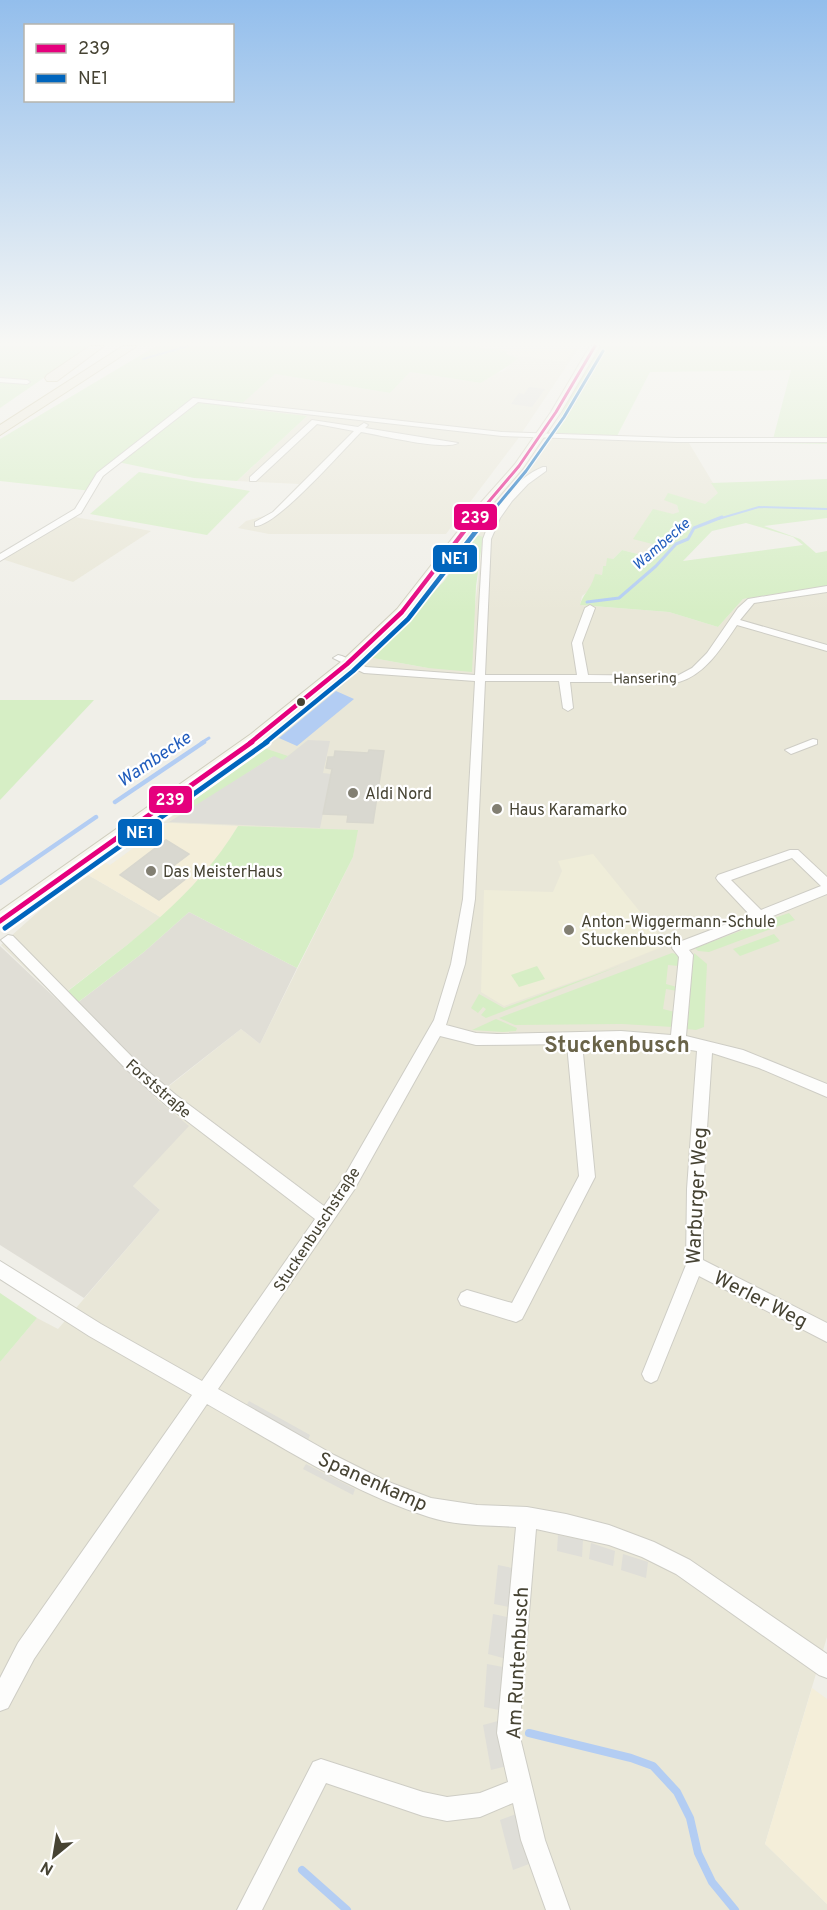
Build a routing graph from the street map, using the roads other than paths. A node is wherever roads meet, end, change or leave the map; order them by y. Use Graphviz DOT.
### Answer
graph roads {
  1 [pos="151,435"];
  2 [pos="301,435"];
  3 [pos="353,435"];
  4 [pos="394,435"];
  5 [pos="524,435"];
  6 [pos="533,436"];
  7 [pos="827,440"];
  8 [pos="454,443"];
  9 [pos="543,469"];
  10 [pos="253,479"];
  11 [pos="258,524"];
  12 [pos="0,558"];
  13 [pos="827,589"];
  14 [pos="590,608"];
  15 [pos="734,621"];
  16 [pos="827,648"];
  17 [pos="346,660"];
  18 [pos="480,678"];
  19 [pos="564,678"];
  20 [pos="583,678"];
  21 [pos="568,708"];
  22 [pos="813,742"];
  23 [pos="791,750"];
  24 [pos="827,884"];
  25 [pos="827,889"];
  26 [pos="0,908"];
  27 [pos="758,915"];
  28 [pos="0,921"];
  29 [pos="8,940"];
  30 [pos="437,1029"];
  31 [pos="574,1038"];
  32 [pos="678,1042"];
  33 [pos="705,1047"];
  34 [pos="827,1091"];
  35 [pos="326,1218"];
  36 [pos="695,1265"];
  37 [pos="0,1269"];
  38 [pos="467,1299"];
  39 [pos="827,1333"];
  40 [pos="651,1374"];
  41 [pos="204,1392"];
  42 [pos="527,1517"];
  43 [pos="827,1667"];
  44 [pos="0,1700"];
  45 [pos="520,1789"];
  46 [pos="249,1910"];
  47 [pos="558,1910"];
  1 -- 12 [label="street"];
  2 -- 10 [label="street"];
  3 -- 11 [label="street"];
  4 -- 8 [label="street"];
  5 -- 6 [label="street"];
  6 -- 7 [label="street"];
  6 -- 17 [label="main road"];
  9 -- 18 [label="street, Stuckenbuschstraße"];
  13 -- 15 [label="street, Hansering"];
  14 -- 20 [label="street"];
  15 -- 16 [label="street"];
  15 -- 20 [label="street, Hansering"];
  17 -- 18 [label="street, Hansering"];
  17 -- 26 [label="main road"];
  17 -- 28 [label="main road"];
  18 -- 19 [label="street, Hansering"];
  18 -- 30 [label="street, Stuckenbuschstraße"];
  19 -- 20 [label="street, Hansering"];
  19 -- 21 [label="street"];
  22 -- 23 [label="street"];
  24 -- 27 [label="street"];
  25 -- 27 [label="street"];
  27 -- 32 [label="street"];
  29 -- 35 [label="street, Forststraße"];
  30 -- 31 [label="street"];
  30 -- 35 [label="street, Stuckenbuschstraße"];
  31 -- 32 [label="street"];
  31 -- 38 [label="street"];
  32 -- 33 [label="street"];
  33 -- 34 [label="street"];
  33 -- 36 [label="street, Warburger Weg"];
  35 -- 41 [label="street, Stuckenbuschstraße"];
  36 -- 39 [label="street, Werler Weg"];
  36 -- 40 [label="street, Warburger Weg"];
  37 -- 41 [label="street, Spanenkamp"];
  41 -- 42 [label="street, Spanenkamp"];
  41 -- 44 [label="street, Stuckenbuschstraße"];
  42 -- 43 [label="street, Spanenkamp"];
  42 -- 45 [label="street, Am Runtenbusch"];
  45 -- 46 [label="street"];
  45 -- 47 [label="street, Am Runtenbusch"];
}
